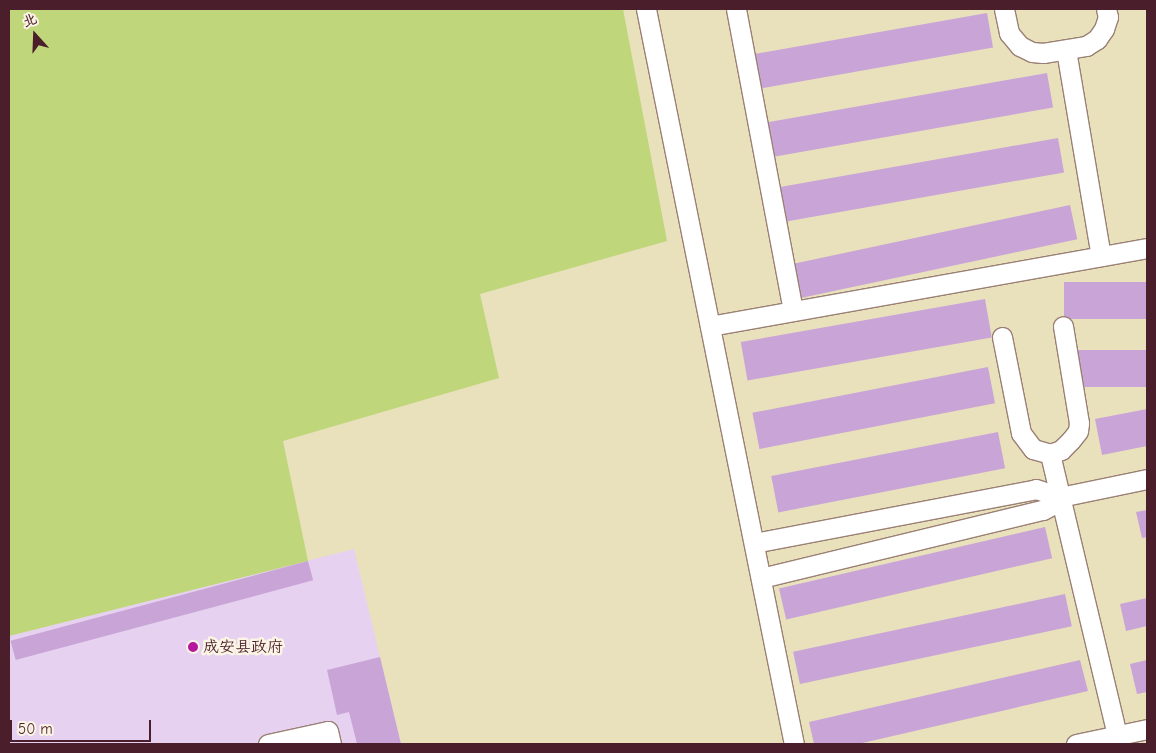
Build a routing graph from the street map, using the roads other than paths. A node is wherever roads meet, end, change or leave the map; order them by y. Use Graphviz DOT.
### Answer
graph roads {
  1 [pos="646,9"];
  2 [pos="736,9"];
  3 [pos="1004,9"];
  4 [pos="1106,9"];
  5 [pos="1066,50"];
  6 [pos="1147,248"];
  7 [pos="1101,256"];
  8 [pos="793,311"];
  9 [pos="710,326"];
  10 [pos="1063,326"];
  11 [pos="1002,336"];
  12 [pos="1050,454"];
  13 [pos="1147,479"];
  14 [pos="1060,497"];
  15 [pos="754,543"];
  16 [pos="761,578"];
  17 [pos="1147,729"];
  18 [pos="1117,735"];
  19 [pos="268,744"];
  20 [pos="331,744"];
  21 [pos="794,744"];
  22 [pos="1076,744"];
  1 -- 9 [label="street"];
  2 -- 8 [label="street"];
  3 -- 5 [label="street"];
  4 -- 5 [label="street"];
  5 -- 7 [label="street"];
  6 -- 7 [label="street"];
  7 -- 8 [label="street"];
  8 -- 9 [label="street"];
  9 -- 15 [label="street"];
  10 -- 12 [label="street"];
  11 -- 12 [label="street"];
  12 -- 14 [label="street"];
  13 -- 14 [label="street"];
  14 -- 15 [label="street"];
  14 -- 16 [label="street"];
  14 -- 18 [label="street"];
  15 -- 16 [label="street"];
  16 -- 21 [label="street"];
  17 -- 18 [label="street"];
  18 -- 22 [label="street"];
  19 -- 20 [label="street"];
}
